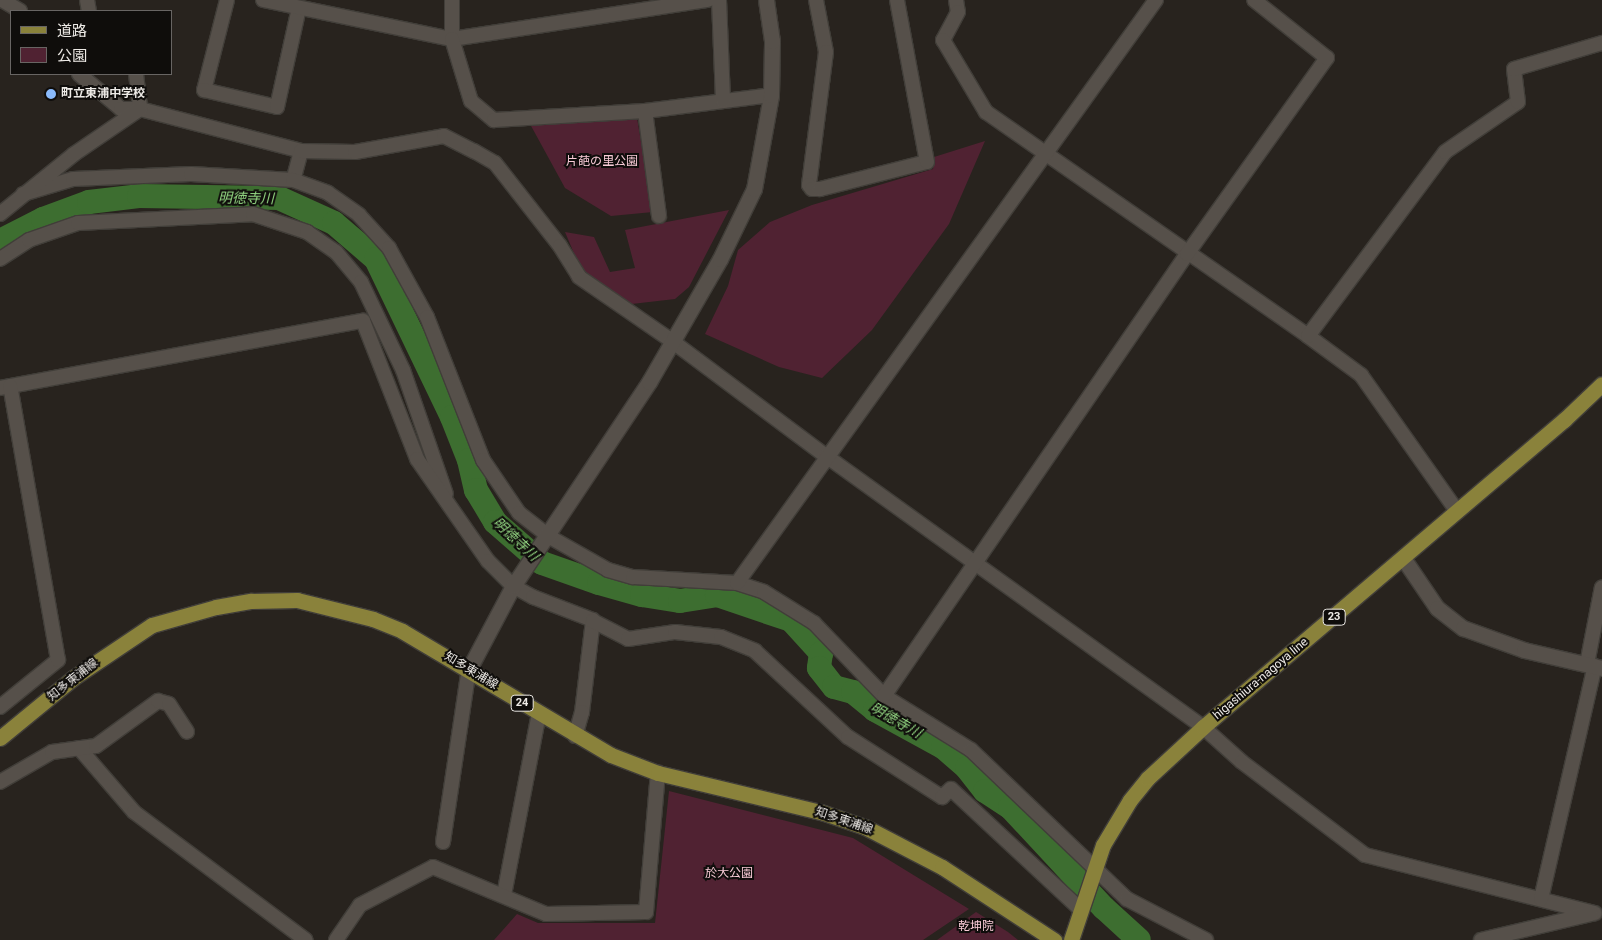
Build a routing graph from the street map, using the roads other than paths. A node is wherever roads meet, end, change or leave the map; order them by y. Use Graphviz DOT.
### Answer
graph roads {
  1 [pos="2,0"];
  2 [pos="227,0"];
  3 [pos="262,0"];
  4 [pos="452,0"];
  5 [pos="708,0"];
  6 [pos="719,0"];
  7 [pos="766,0"];
  8 [pos="816,0"];
  9 [pos="897,0"];
  10 [pos="956,0"];
  11 [pos="1156,0"];
  12 [pos="1254,0"];
  13 [pos="299,8"];
  14 [pos="18,10"];
  15 [pos="452,39"];
  16 [pos="1602,44"];
  17 [pos="80,75"];
  18 [pos="136,75"];
  19 [pos="771,95"];
  20 [pos="723,101"];
  21 [pos="140,109"];
  22 [pos="645,111"];
  23 [pos="301,151"];
  24 [pos="1045,154"];
  25 [pos="294,180"];
  26 [pos="23,194"];
  27 [pos="0,214"];
  28 [pos="659,216"];
  29 [pos="1188,254"];
  30 [pos="0,259"];
  31 [pos="1308,336"];
  32 [pos="672,341"];
  33 [pos="1602,384"];
  34 [pos="5,387"];
  35 [pos="826,456"];
  36 [pos="1457,511"];
  37 [pos="454,516"];
  38 [pos="548,536"];
  39 [pos="1403,558"];
  40 [pos="976,562"];
  41 [pos="737,583"];
  42 [pos="513,586"];
  43 [pos="1602,587"];
  44 [pos="593,621"];
  45 [pos="1595,666"];
  46 [pos="469,669"];
  47 [pos="884,696"];
  48 [pos="0,707"];
  49 [pos="539,714"];
  50 [pos="1203,727"];
  51 [pos="188,732"];
  52 [pos="575,736"];
  53 [pos="0,738"];
  54 [pos="78,748"];
  55 [pos="658,773"];
  56 [pos="0,782"];
  57 [pos="444,842"];
  58 [pos="1093,870"];
  59 [pos="504,895"];
  60 [pos="1541,899"];
  61 [pos="1080,909"];
  62 [pos="1599,913"];
  63 [pos="306,940"];
  64 [pos="336,940"];
  65 [pos="1054,940"];
  66 [pos="1071,940"];
  67 [pos="1206,940"];
  68 [pos="1481,940"];
  1 -- 14 [label="street"];
  2 -- 13 [label="street"];
  3 -- 13 [label="street"];
  4 -- 15 [label="street"];
  5 -- 15 [label="street"];
  6 -- 20 [label="street"];
  7 -- 19 [label="street"];
  8 -- 9 [label="street"];
  10 -- 24 [label="street"];
  11 -- 24 [label="street"];
  12 -- 29 [label="street"];
  13 -- 15 [label="street"];
  15 -- 22 [label="street"];
  16 -- 31 [label="street"];
  17 -- 21 [label="street"];
  18 -- 21 [label="street"];
  19 -- 20 [label="street"];
  19 -- 32 [label="street"];
  20 -- 22 [label="street"];
  21 -- 23 [label="street"];
  21 -- 26 [label="street"];
  22 -- 28 [label="street"];
  23 -- 25 [label="street"];
  23 -- 32 [label="street"];
  24 -- 29 [label="street"];
  24 -- 35 [label="street"];
  25 -- 26 [label="street"];
  25 -- 38 [label="street"];
  26 -- 27 [label="street"];
  29 -- 31 [label="street"];
  29 -- 40 [label="street"];
  30 -- 37 [label="street"];
  31 -- 36 [label="street"];
  32 -- 35 [label="street"];
  32 -- 38 [label="street"];
  33 -- 36 [label="main road, higashiura-nagoya line / 23"];
  34 -- 37 [label="street"];
  34 -- 48 [label="street"];
  35 -- 40 [label="street"];
  35 -- 41 [label="street"];
  36 -- 39 [label="main road, higashiura-nagoya line / 23"];
  37 -- 42 [label="street"];
  38 -- 41 [label="street"];
  38 -- 42 [label="street"];
  39 -- 45 [label="street"];
  39 -- 50 [label="main road, higashiura-nagoya line / 23"];
  40 -- 47 [label="street"];
  40 -- 50 [label="street"];
  41 -- 47 [label="street"];
  42 -- 44 [label="street"];
  42 -- 46 [label="street"];
  43 -- 45 [label="street"];
  44 -- 52 [label="street"];
  44 -- 61 [label="street"];
  45 -- 60 [label="street"];
  46 -- 49 [label="main road, 知多東浦線 / 24"];
  46 -- 53 [label="main road, 知多東浦線 / 24"];
  46 -- 57 [label="street"];
  47 -- 58 [label="street"];
  49 -- 52 [label="main road, 知多東浦線 / 24"];
  49 -- 59 [label="street"];
  50 -- 58 [label="main road, higashiura-nagoya line / 23"];
  50 -- 60 [label="street"];
  51 -- 54 [label="street"];
  52 -- 55 [label="main road, 知多東浦線 / 24"];
  54 -- 56 [label="street"];
  54 -- 63 [label="street"];
  55 -- 59 [label="street"];
  55 -- 65 [label="main road, 知多東浦線 / 24"];
  58 -- 61 [label="main road, higashiura-nagoya line / 23"];
  58 -- 67 [label="street"];
  59 -- 64 [label="street"];
  60 -- 62 [label="street"];
  61 -- 66 [label="main road, higashiura-nagoya line / 23"];
  62 -- 68 [label="street"];
}
